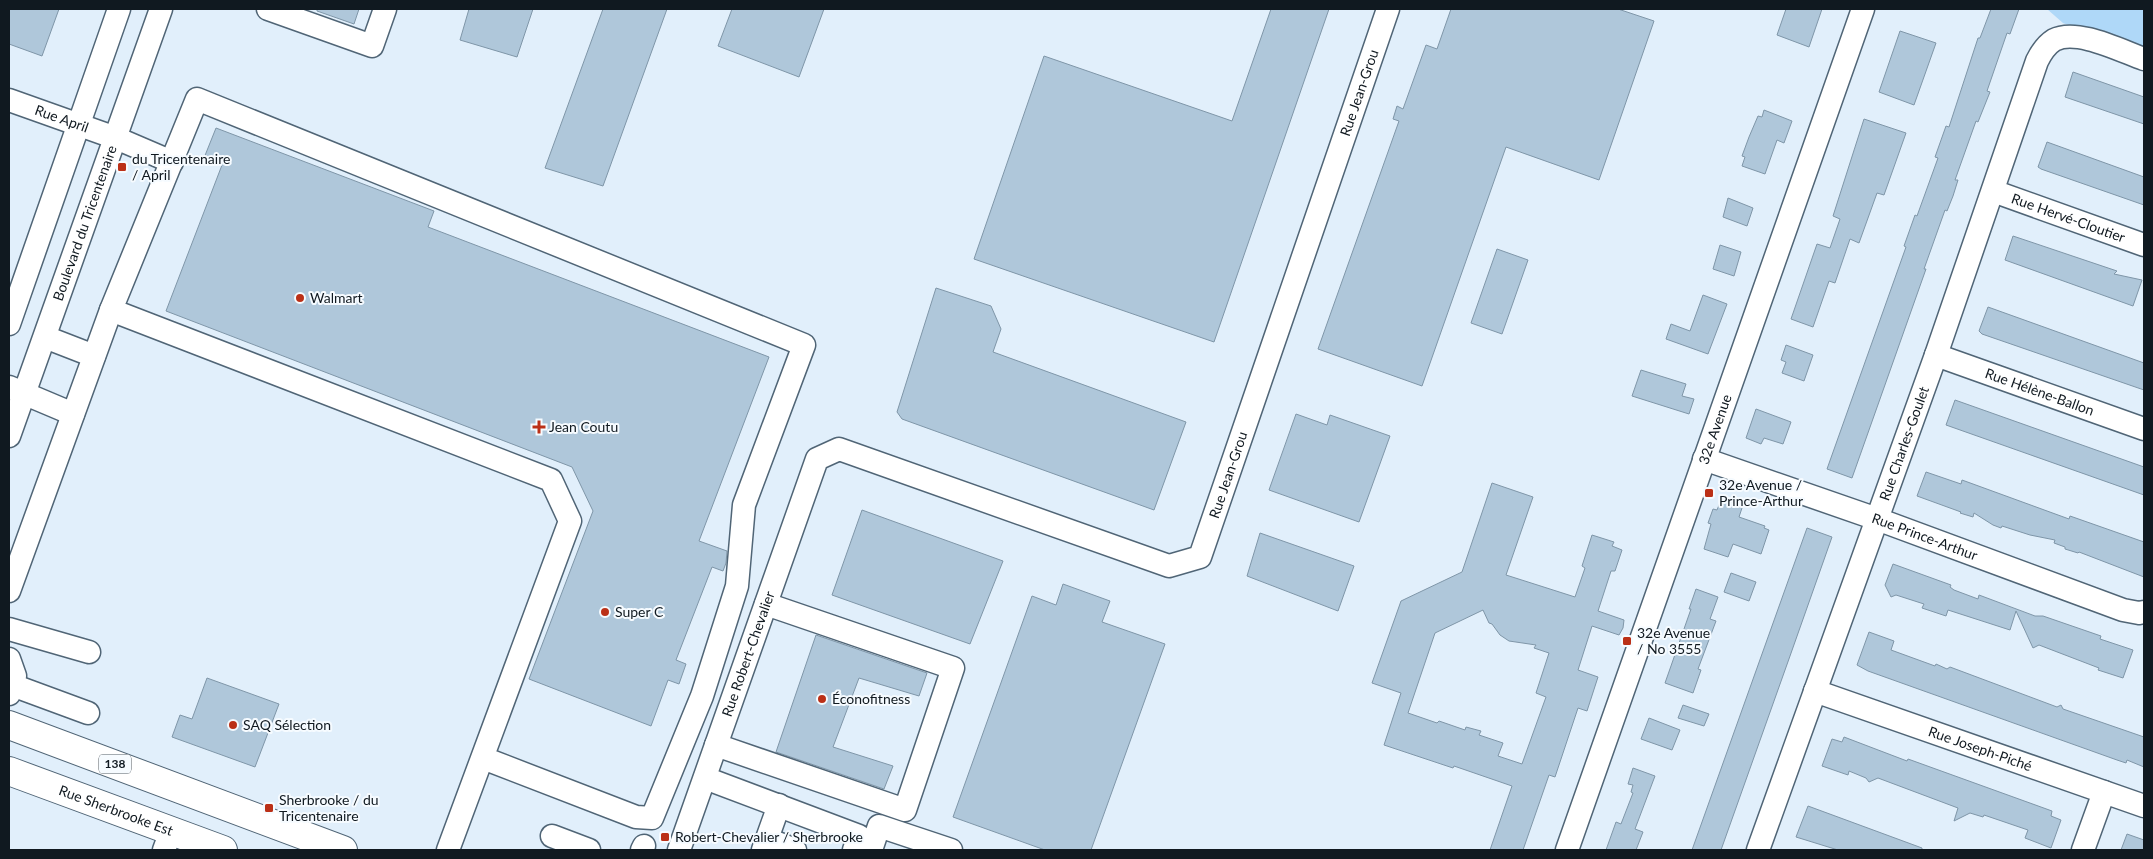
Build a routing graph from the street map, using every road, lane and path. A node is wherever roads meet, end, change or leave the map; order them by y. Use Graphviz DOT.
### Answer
graph roads {
  1 [pos="119,9"];
  2 [pos="161,9"];
  3 [pos="268,9"];
  4 [pos="385,9"];
  5 [pos="1388,9"];
  6 [pos="1863,9"];
  7 [pos="2144,59"];
  8 [pos="9,100"];
  9 [pos="78,125"];
  10 [pos="116,138"];
  11 [pos="172,162"];
  12 [pos="1993,191"];
  13 [pos="2144,245"];
  14 [pos="111,310"];
  15 [pos="9,324"];
  16 [pos="45,337"];
  17 [pos="1936,355"];
  18 [pos="94,356"];
  19 [pos="17,389"];
  20 [pos="73,414"];
  21 [pos="2144,429"];
  22 [pos="9,436"];
  23 [pos="817,459"];
  24 [pos="1704,459"];
  25 [pos="1877,519"];
  26 [pos="9,591"];
  27 [pos="766,604"];
  28 [pos="2144,612"];
  29 [pos="9,629"];
  30 [pos="89,652"];
  31 [pos="9,659"];
  32 [pos="11,690"];
  33 [pos="1815,691"];
  34 [pos="88,713"];
  35 [pos="9,725"];
  36 [pos="716,745"];
  37 [pos="483,758"];
  38 [pos="9,771"];
  39 [pos="704,778"];
  40 [pos="2104,792"];
  41 [pos="220,804"];
  42 [pos="778,805"];
  43 [pos="2144,806"];
  44 [pos="552,836"];
  45 [pos="167,840"];
  46 [pos="847,844"];
  47 [pos="765,845"];
  48 [pos="223,850"];
  49 [pos="343,850"];
  50 [pos="448,850"];
  51 [pos="589,850"];
  52 [pos="679,850"];
  53 [pos="795,850"];
  54 [pos="871,850"];
  55 [pos="951,850"];
  56 [pos="1566,850"];
  57 [pos="1758,850"];
  58 [pos="2083,850"];
  1 -- 9 [label="street"];
  2 -- 10 [label="street, Boulevard du Tricentenaire"];
  3 -- 4 [label="street"];
  5 -- 23 [label="street, Rue Jean-Grou"];
  6 -- 24 [label="street, 32e Avenue"];
  7 -- 12 [label="street, Rue Charles-Goulet"];
  8 -- 9 [label="street, Rue April"];
  9 -- 10 [label="street, Rue April"];
  9 -- 15 [label="street"];
  10 -- 11 [label="street, Rue April"];
  10 -- 16 [label="street, Boulevard du Tricentenaire"];
  11 -- 14 [label="street"];
  11 -- 37 [label="street"];
  12 -- 13 [label="street, Rue Hervé-Cloutier"];
  12 -- 17 [label="street, Rue Charles-Goulet"];
  14 -- 18 [label="street"];
  14 -- 37 [label="street"];
  16 -- 18 [label="street"];
  16 -- 19 [label="street, Boulevard du Tricentenaire"];
  17 -- 21 [label="street, Rue Hélène-Ballon"];
  17 -- 25 [label="street, Rue Charles-Goulet"];
  18 -- 20 [label="street"];
  19 -- 20 [label="street"];
  19 -- 22 [label="street, Boulevard du Tricentenaire"];
  20 -- 26 [label="street"];
  23 -- 27 [label="street, Rue Robert-Chevalier"];
  24 -- 25 [label="street, Rue Prince-Arthur"];
  24 -- 56 [label="street, 32e Avenue"];
  25 -- 28 [label="street, Rue Prince-Arthur"];
  25 -- 33 [label="street, Rue Charles-Goulet"];
  27 -- 36 [label="street, Rue Robert-Chevalier"];
  27 -- 36 [label="street"];
  29 -- 30 [label="street"];
  31 -- 32 [label="street"];
  32 -- 34 [label="street"];
  33 -- 40 [label="street, Rue Joseph-Piché"];
  33 -- 57 [label="street, Rue Charles-Goulet"];
  35 -- 41 [label="main road, 138"];
  36 -- 39 [label="street, Rue Robert-Chevalier"];
  37 -- 50 [label="street"];
  38 -- 45 [label="main road, Rue Sherbrooke Est"];
  39 -- 42 [label="street"];
  39 -- 52 [label="street, Rue Robert-Chevalier"];
  40 -- 43 [label="street, Rue Joseph-Piché"];
  40 -- 58 [label="street"];
  41 -- 45 [label="main road"];
  41 -- 49 [label="main road, 138"];
  42 -- 46 [label="street"];
  42 -- 47 [label="street"];
  44 -- 51 [label="street"];
  45 -- 48 [label="main road, Rue Sherbrooke Est"];
  47 -- 53 [label="street"];
  54 -- 55 [label="street"];
}
